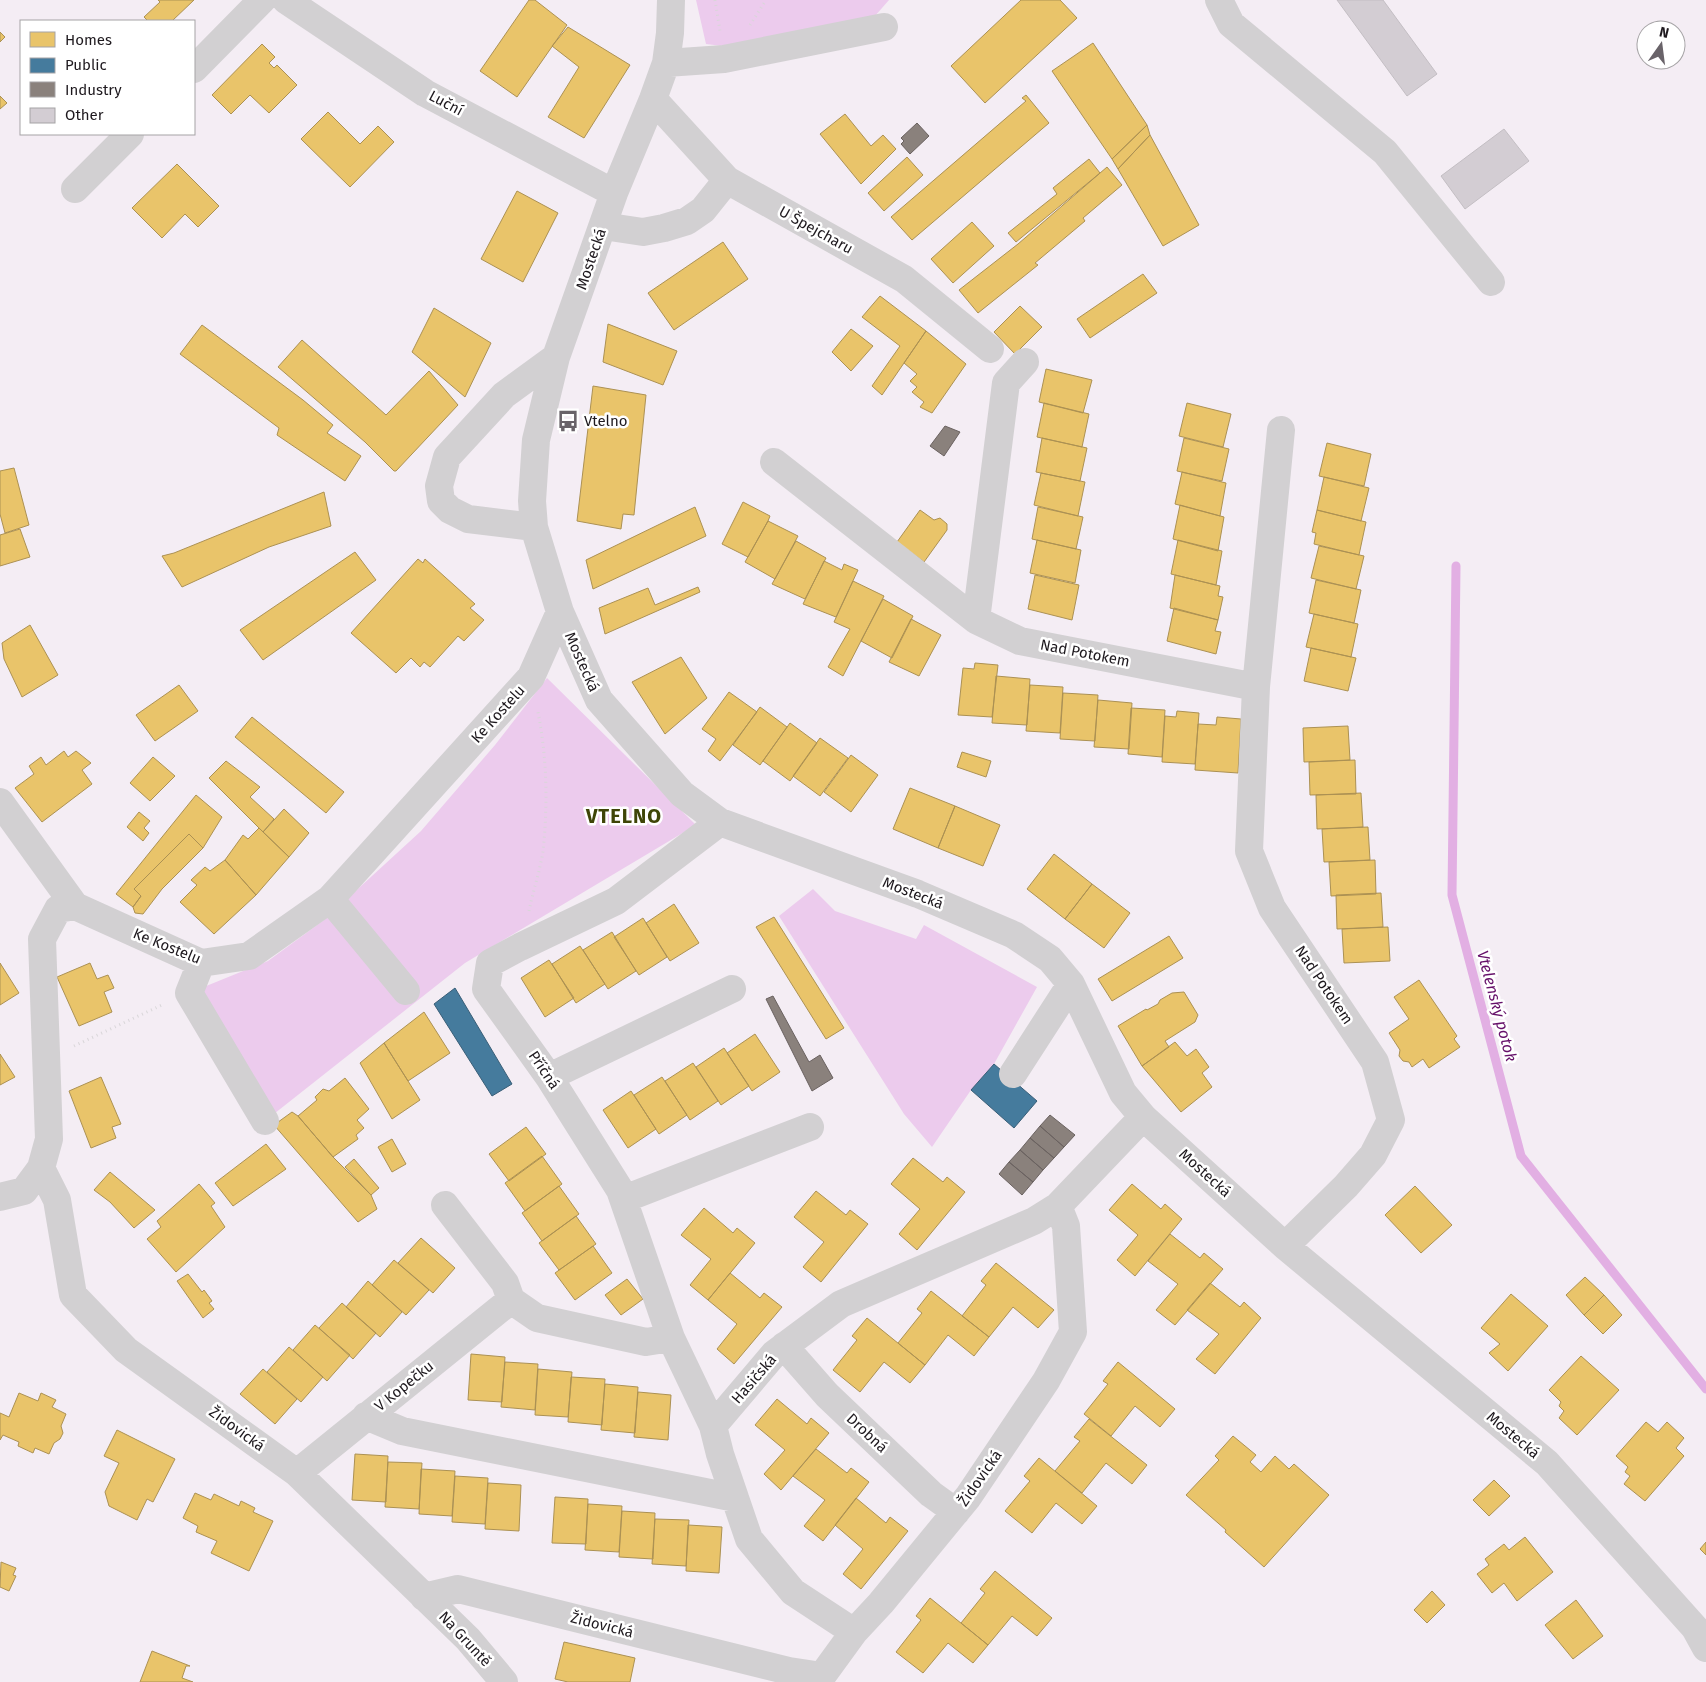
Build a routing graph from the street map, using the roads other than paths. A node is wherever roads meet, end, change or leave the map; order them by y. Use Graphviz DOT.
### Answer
graph roads {
  1 [pos="262,0"];
  2 [pos="286,0"];
  3 [pos="671,0"];
  4 [pos="1219,0"];
  5 [pos="884,27"];
  6 [pos="666,63"];
  7 [pos="195,68"];
  8 [pos="653,99"];
  9 [pos="129,135"];
  10 [pos="727,180"];
  11 [pos="76,189"];
  12 [pos="614,193"];
  13 [pos="603,226"];
  14 [pos="1491,282"];
  15 [pos="990,349"];
  16 [pos="556,357"];
  17 [pos="1025,362"];
  18 [pos="1282,430"];
  19 [pos="774,462"];
  20 [pos="534,527"];
  21 [pos="560,612"];
  22 [pos="976,620"];
  23 [pos="1256,687"];
  24 [pos="0,802"];
  25 [pos="720,822"];
  26 [pos="330,899"];
  27 [pos="74,906"];
  28 [pos="201,963"];
  29 [pos="1070,984"];
  30 [pos="732,989"];
  31 [pos="406,991"];
  32 [pos="1013,1074"];
  33 [pos="549,1077"];
  34 [pos="1143,1117"];
  35 [pos="265,1121"];
  36 [pos="810,1127"];
  37 [pos="41,1168"];
  38 [pos="0,1197"];
  39 [pos="624,1199"];
  40 [pos="445,1205"];
  41 [pos="1058,1206"];
  42 [pos="1285,1246"];
  43 [pos="511,1300"];
  44 [pos="671,1338"];
  45 [pos="784,1346"];
  46 [pos="366,1416"];
  47 [pos="714,1426"];
  48 [pos="297,1473"];
  49 [pos="735,1498"];
  50 [pos="956,1512"];
  51 [pos="424,1597"];
  52 [pos="854,1632"];
  53 [pos="1706,1648"];
  54 [pos="504,1682"];
  1 -- 7 [label="street"];
  2 -- 12 [label="street, Luční"];
  3 -- 6 [label="street, Mostecká"];
  4 -- 14 [label="street"];
  5 -- 6 [label="street"];
  6 -- 8 [label="street, Mostecká"];
  8 -- 10 [label="street, U Špejcharu"];
  8 -- 12 [label="street, Mostecká"];
  9 -- 11 [label="street"];
  10 -- 13 [label="street"];
  10 -- 15 [label="street, U Špejcharu"];
  12 -- 13 [label="street, Mostecká"];
  13 -- 16 [label="street, Mostecká"];
  16 -- 20 [label="street, Mostecká"];
  16 -- 20 [label="street"];
  17 -- 22 [label="street"];
  18 -- 23 [label="street, Nad Potokem"];
  19 -- 22 [label="street, Nad Potokem"];
  20 -- 21 [label="street, Mostecká"];
  21 -- 25 [label="street, Mostecká"];
  21 -- 26 [label="street, Ke Kostelu"];
  22 -- 23 [label="street, Nad Potokem"];
  23 -- 42 [label="street, Nad Potokem"];
  24 -- 27 [label="street"];
  25 -- 29 [label="street, Mostecká"];
  25 -- 33 [label="street, Příčná"];
  26 -- 28 [label="street, Ke Kostelu"];
  26 -- 31 [label="street"];
  27 -- 28 [label="street, Ke Kostelu"];
  27 -- 37 [label="street"];
  28 -- 35 [label="street"];
  29 -- 32 [label="street"];
  29 -- 34 [label="street, Mostecká"];
  30 -- 33 [label="street"];
  33 -- 39 [label="street, Příčná"];
  34 -- 41 [label="street, Hasičská"];
  34 -- 42 [label="street, Mostecká"];
  36 -- 39 [label="street"];
  37 -- 38 [label="street"];
  37 -- 48 [label="street, Židovická"];
  39 -- 44 [label="street, Příčná"];
  40 -- 43 [label="street"];
  41 -- 45 [label="street, Hasičská"];
  41 -- 50 [label="street, Židovická"];
  42 -- 53 [label="street, Mostecká"];
  43 -- 44 [label="street"];
  43 -- 46 [label="street, V Kopečku"];
  44 -- 47 [label="street, Příčná"];
  45 -- 47 [label="street, Hasičská"];
  45 -- 50 [label="street, Drobná"];
  46 -- 48 [label="street, V Kopečku"];
  46 -- 49 [label="street"];
  47 -- 49 [label="street"];
  48 -- 51 [label="street, Židovická"];
  49 -- 52 [label="street"];
  50 -- 52 [label="street, Židovická"];
  51 -- 52 [label="street, Židovická"];
  51 -- 54 [label="street, Na Gruntě"];
}
